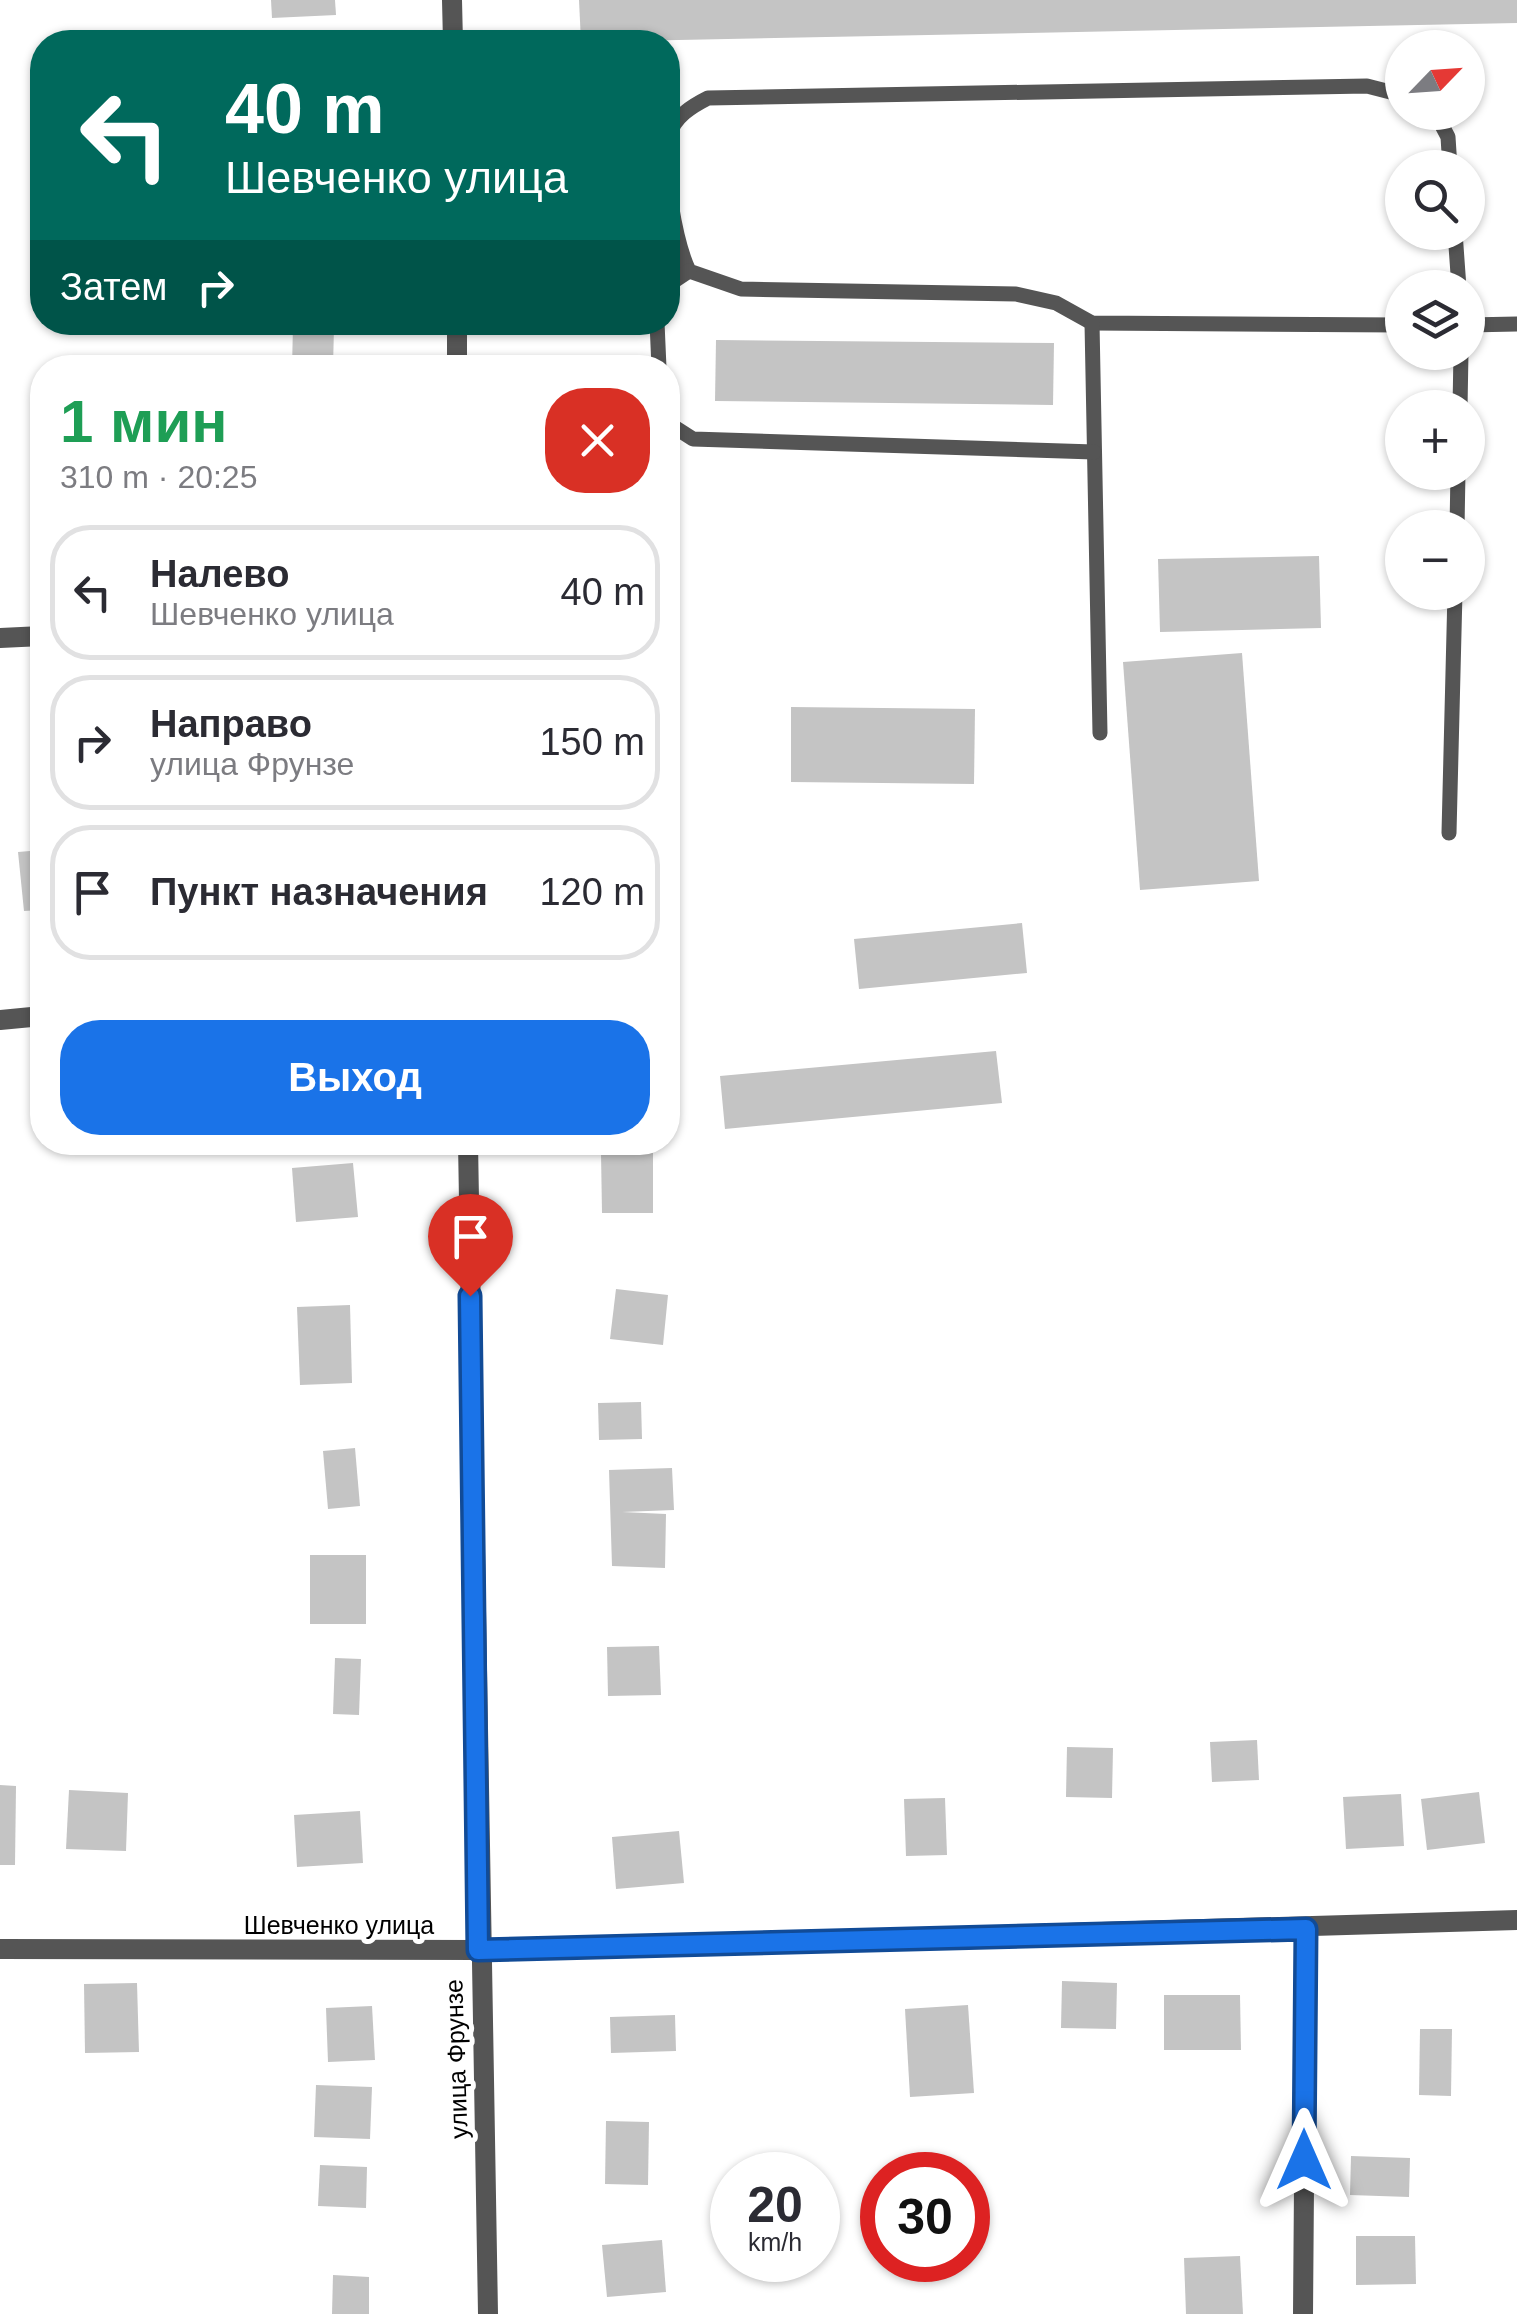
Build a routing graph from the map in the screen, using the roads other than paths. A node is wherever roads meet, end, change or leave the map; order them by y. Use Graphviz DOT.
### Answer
graph roads {
  1 [pos="452,0"];
  2 [pos="453,30"];
  3 [pos="1385,91"];
  4 [pos="680,119"];
  5 [pos="680,248"];
  6 [pos="689,271"];
  7 [pos="680,277"];
  8 [pos="1092,323"];
  9 [pos="1517,324"];
  10 [pos="1385,325"];
  11 [pos="1485,325"];
  12 [pos="680,431"];
  13 [pos="1094,452"];
  14 [pos="1455,610"];
  15 [pos="30,637"];
  16 [pos="0,638"];
  17 [pos="1100,733"];
  18 [pos="1450,833"];
  19 [pos="30,1017"];
  20 [pos="0,1020"];
  21 [pos="468,1155"];
  22 [pos="1517,1920"];
  23 [pos="1306,1929"];
  24 [pos="0,1949"];
  25 [pos="478,1950"];
  26 [pos="488,2314"];
  27 [pos="1303,2314"];
  1 -- 2 [label="street"];
  3 -- 4 [label="lane"];
  5 -- 6 [label="lane"];
  6 -- 7 [label="lane"];
  6 -- 8 [label="lane"];
  8 -- 10 [label="lane"];
  8 -- 13 [label="lane"];
  9 -- 11 [label="lane"];
  12 -- 13 [label="lane"];
  13 -- 17 [label="lane"];
  14 -- 18 [label="lane"];
  15 -- 16 [label="street"];
  19 -- 20 [label="street"];
  21 -- 25 [label="street, улица Фрунзе"];
  22 -- 23 [label="street, Шевченко улица"];
  23 -- 25 [label="street, Шевченко улица"];
  23 -- 27 [label="street"];
  24 -- 25 [label="street, Шевченко улица"];
  25 -- 26 [label="street, улица Фрунзе"];
}
